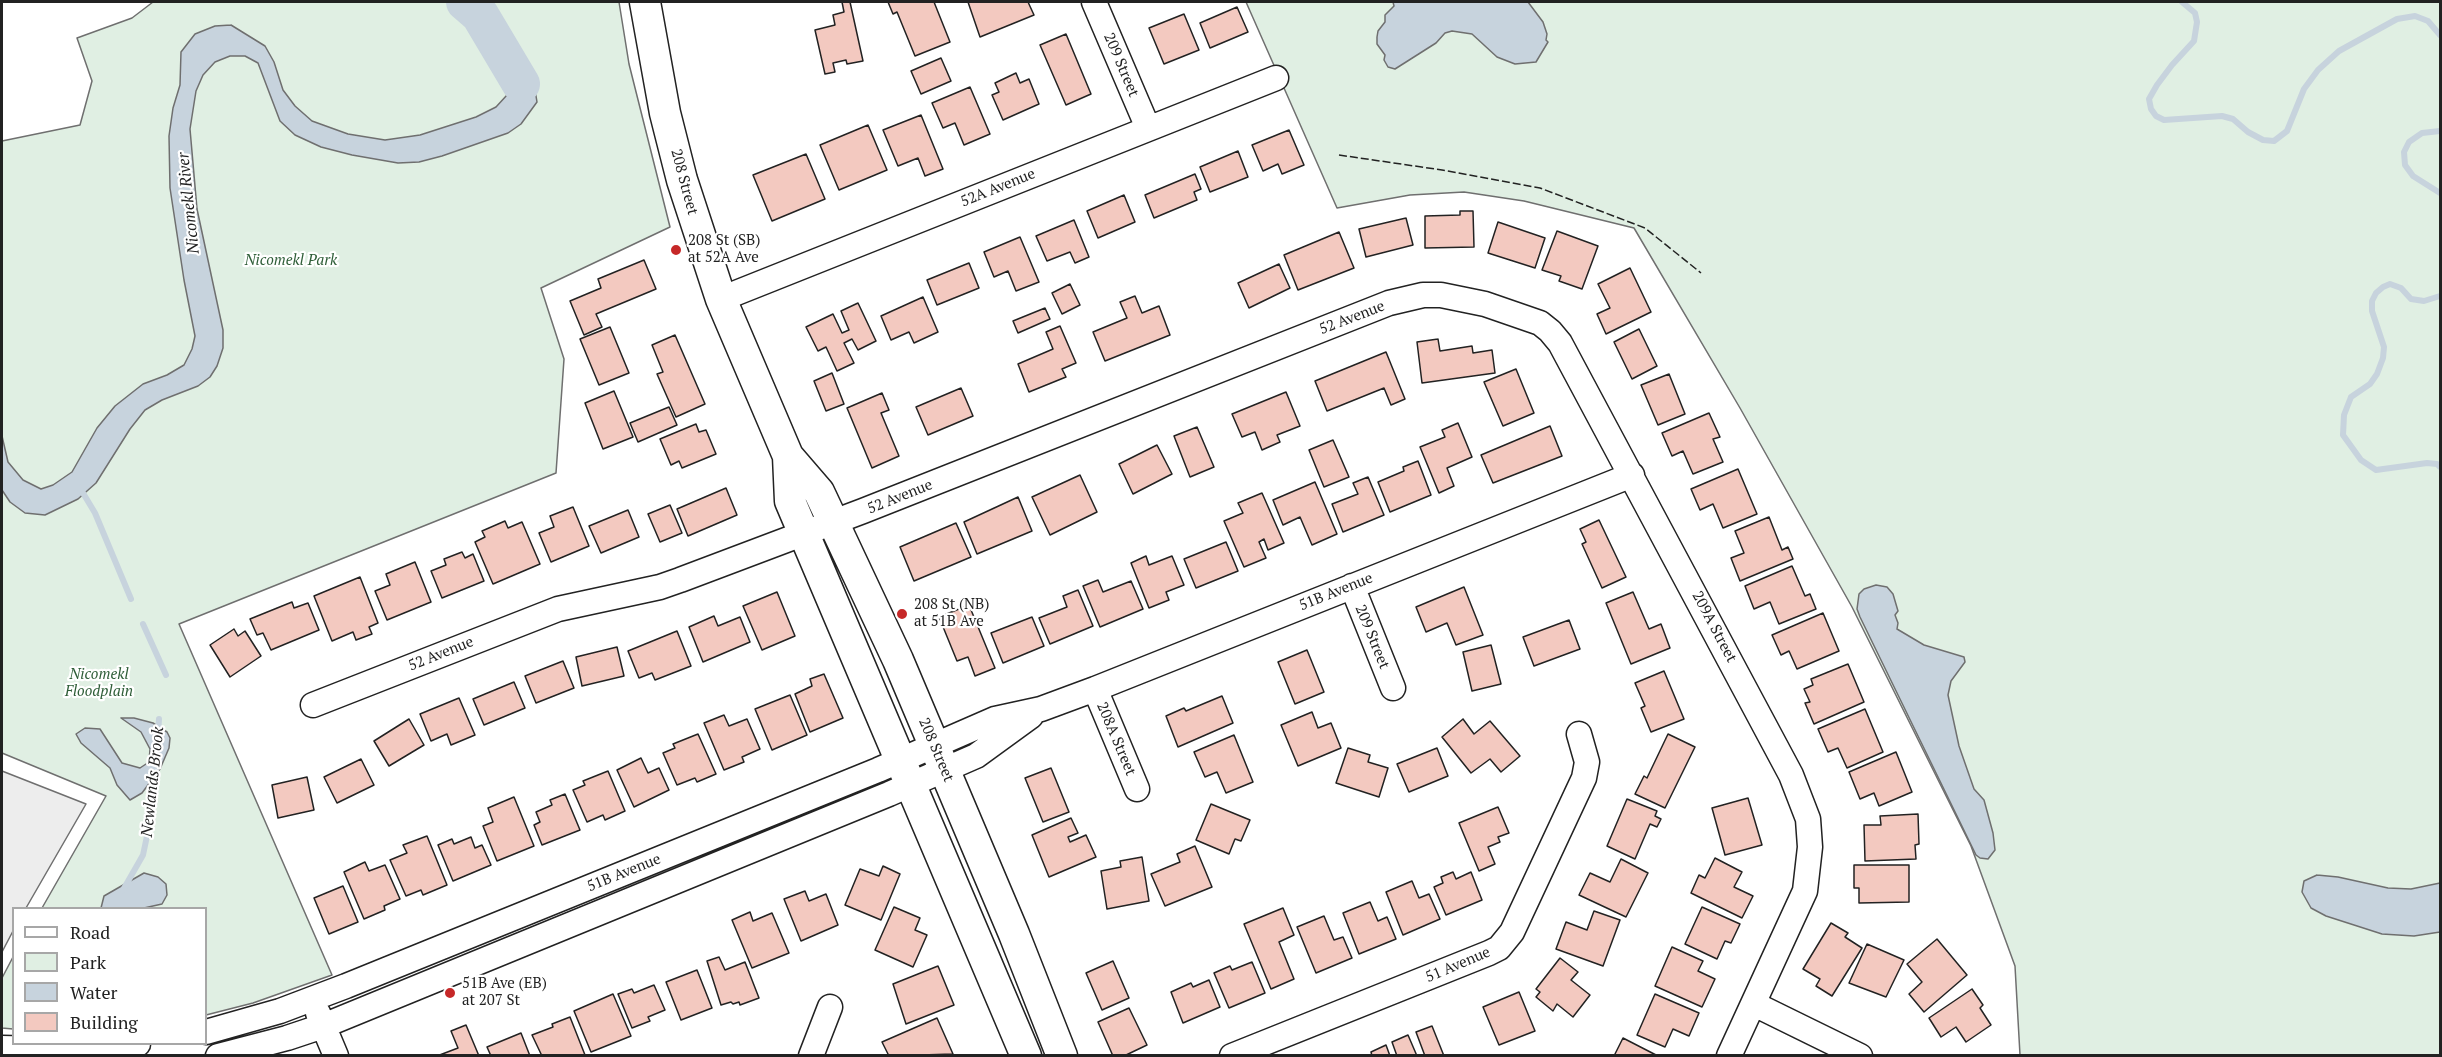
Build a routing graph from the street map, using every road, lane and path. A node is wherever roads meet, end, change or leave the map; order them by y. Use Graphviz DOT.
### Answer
graph roads {
  1 [pos="645,2"];
  2 [pos="1094,2"];
  3 [pos="1276,78"];
  4 [pos="1149,128"];
  5 [pos="721,299"];
  6 [pos="1485,304"];
  7 [pos="788,456"];
  8 [pos="1632,475"];
  9 [pos="834,522"];
  10 [pos="803,533"];
  11 [pos="1352,586"];
  12 [pos="1095,688"];
  13 [pos="1393,688"];
  14 [pos="313,705"];
  15 [pos="1580,734"];
  16 [pos="940,757"];
  17 [pos="907,772"];
  18 [pos="1137,789"];
  19 [pos="313,999"];
  20 [pos="1754,1004"];
  21 [pos="830,1007"];
  22 [pos="323,1026"];
  23 [pos="207,1032"];
  24 [pos="128,1045"];
  25 [pos="2,1048"];
  26 [pos="218,1056"];
  27 [pos="336,1056"];
  28 [pos="811,1056"];
  29 [pos="1026,1056"];
  30 [pos="1062,1056"];
  31 [pos="1232,1056"];
  32 [pos="1729,1056"];
  33 [pos="1860,1056"];
  1 -- 5 [label="main road, 208 Street"];
  2 -- 4 [label="street, 209 Street"];
  3 -- 4 [label="street, 52A Avenue"];
  4 -- 5 [label="street, 52A Avenue"];
  5 -- 7 [label="main road, 208 Street"];
  6 -- 8 [label="street, 209A Street"];
  6 -- 9 [label="street, 52 Avenue"];
  7 -- 9 [label="main road, 208 Street"];
  7 -- 10 [label="main road, 208 Street"];
  8 -- 11 [label="street, 51B Avenue"];
  8 -- 20 [label="street, 209A Street"];
  9 -- 10 [label="street, 52 Avenue"];
  9 -- 16 [label="main road, 208 Street"];
  10 -- 14 [label="street, 52 Avenue"];
  10 -- 17 [label="main road, 208 Street"];
  11 -- 12 [label="street, 51B Avenue"];
  11 -- 13 [label="street, 209 Street"];
  12 -- 16 [label="street, 51B Avenue"];
  12 -- 18 [label="street, 208A Street"];
  15 -- 31 [label="street, 51 Avenue"];
  16 -- 17 [label="street, 51B Avenue"];
  16 -- 30 [label="main road, 208 Street"];
  17 -- 19 [label="street, 51B Avenue"];
  17 -- 22 [label="street, 51B Avenue"];
  17 -- 29 [label="main road, 208 Street"];
  19 -- 22 [label="street"];
  19 -- 23 [label="street, 51B Avenue"];
  20 -- 32 [label="street"];
  20 -- 33 [label="street"];
  21 -- 28 [label="street"];
  22 -- 26 [label="street, 51B Avenue"];
  22 -- 27 [label="street"];
  24 -- 25 [label="street"];
}
